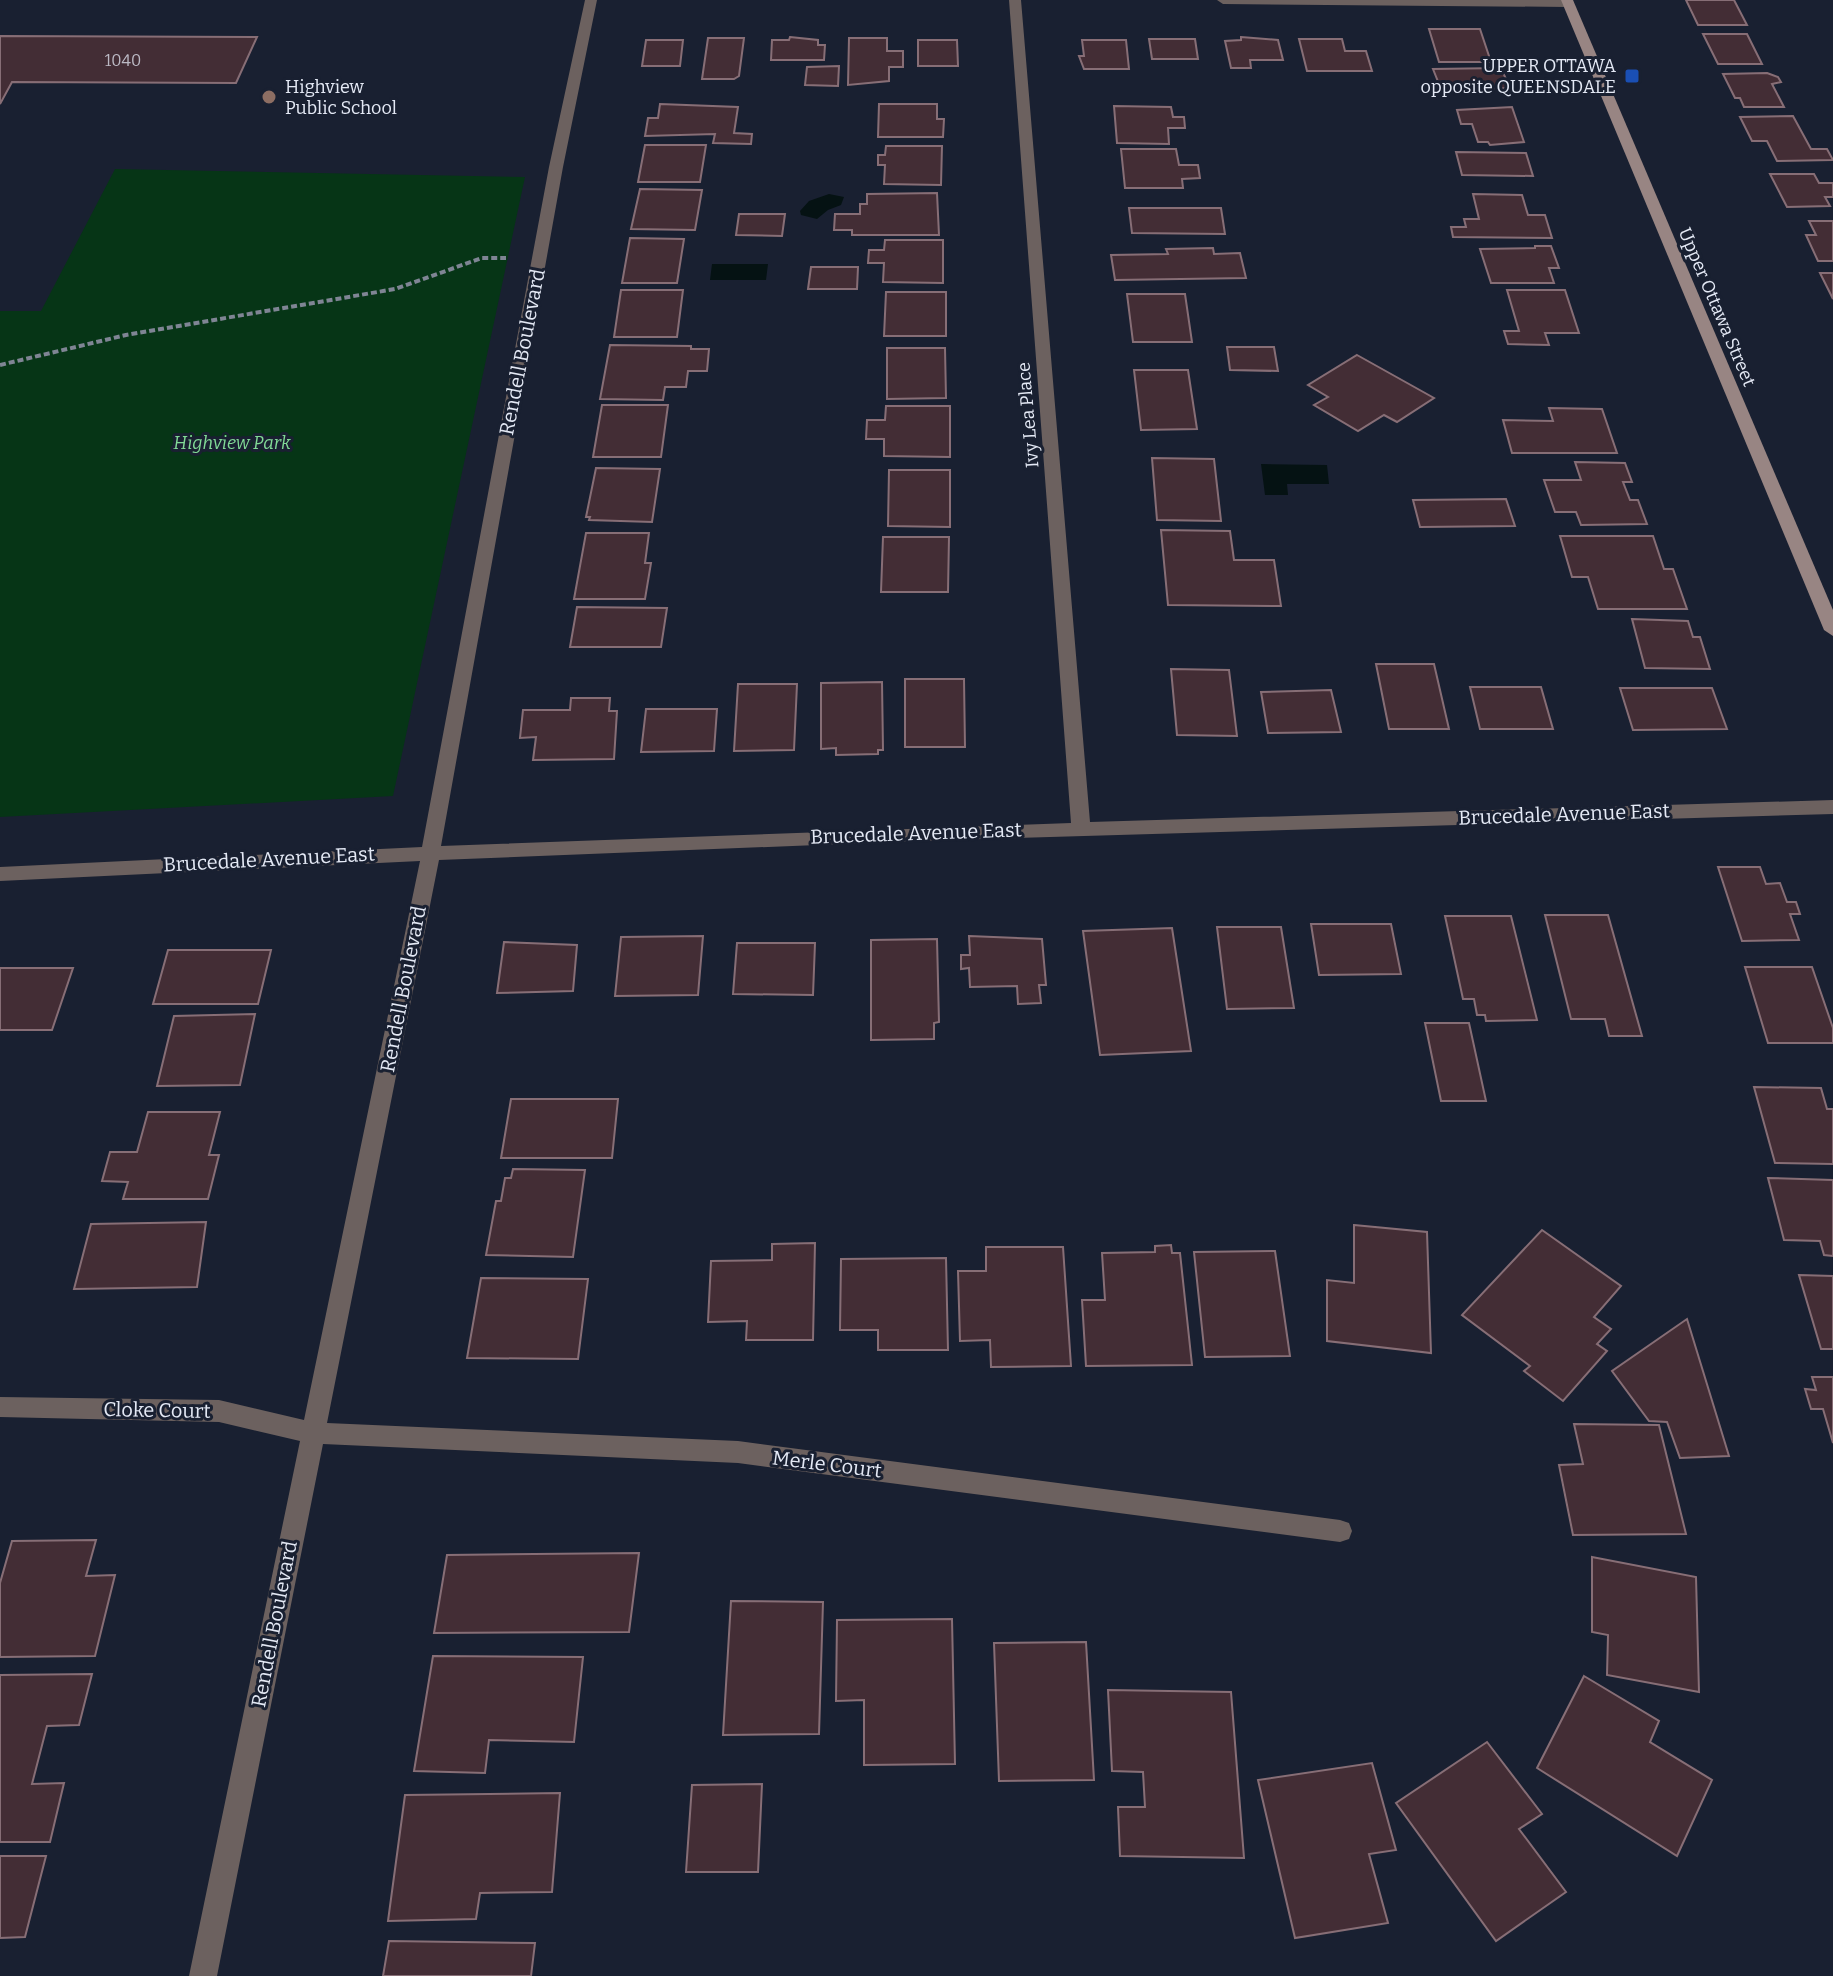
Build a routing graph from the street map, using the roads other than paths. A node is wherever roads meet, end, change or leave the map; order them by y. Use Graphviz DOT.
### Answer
graph roads {
  1 [pos="591,0"];
  2 [pos="1015,0"];
  3 [pos="1223,0"];
  4 [pos="1567,1"];
  5 [pos="1833,630"];
  6 [pos="1833,807"];
  7 [pos="1081,827"];
  8 [pos="431,851"];
  9 [pos="0,874"];
  10 [pos="0,1407"];
  11 [pos="312,1433"];
  12 [pos="1340,1531"];
  13 [pos="203,1976"];
  1 -- 8 [label="street, Rendell Boulevard"];
  2 -- 7 [label="street, Ivy Lea Place"];
  3 -- 4 [label="street"];
  4 -- 5 [label="main road, Upper Ottawa Street"];
  6 -- 7 [label="street, Brucedale Avenue East"];
  7 -- 8 [label="street, Brucedale Avenue East"];
  8 -- 9 [label="street, Brucedale Avenue East"];
  8 -- 11 [label="street, Rendell Boulevard"];
  10 -- 11 [label="street, Cloke Court"];
  11 -- 12 [label="street, Merle Court"];
  11 -- 13 [label="street, Rendell Boulevard"];
}
